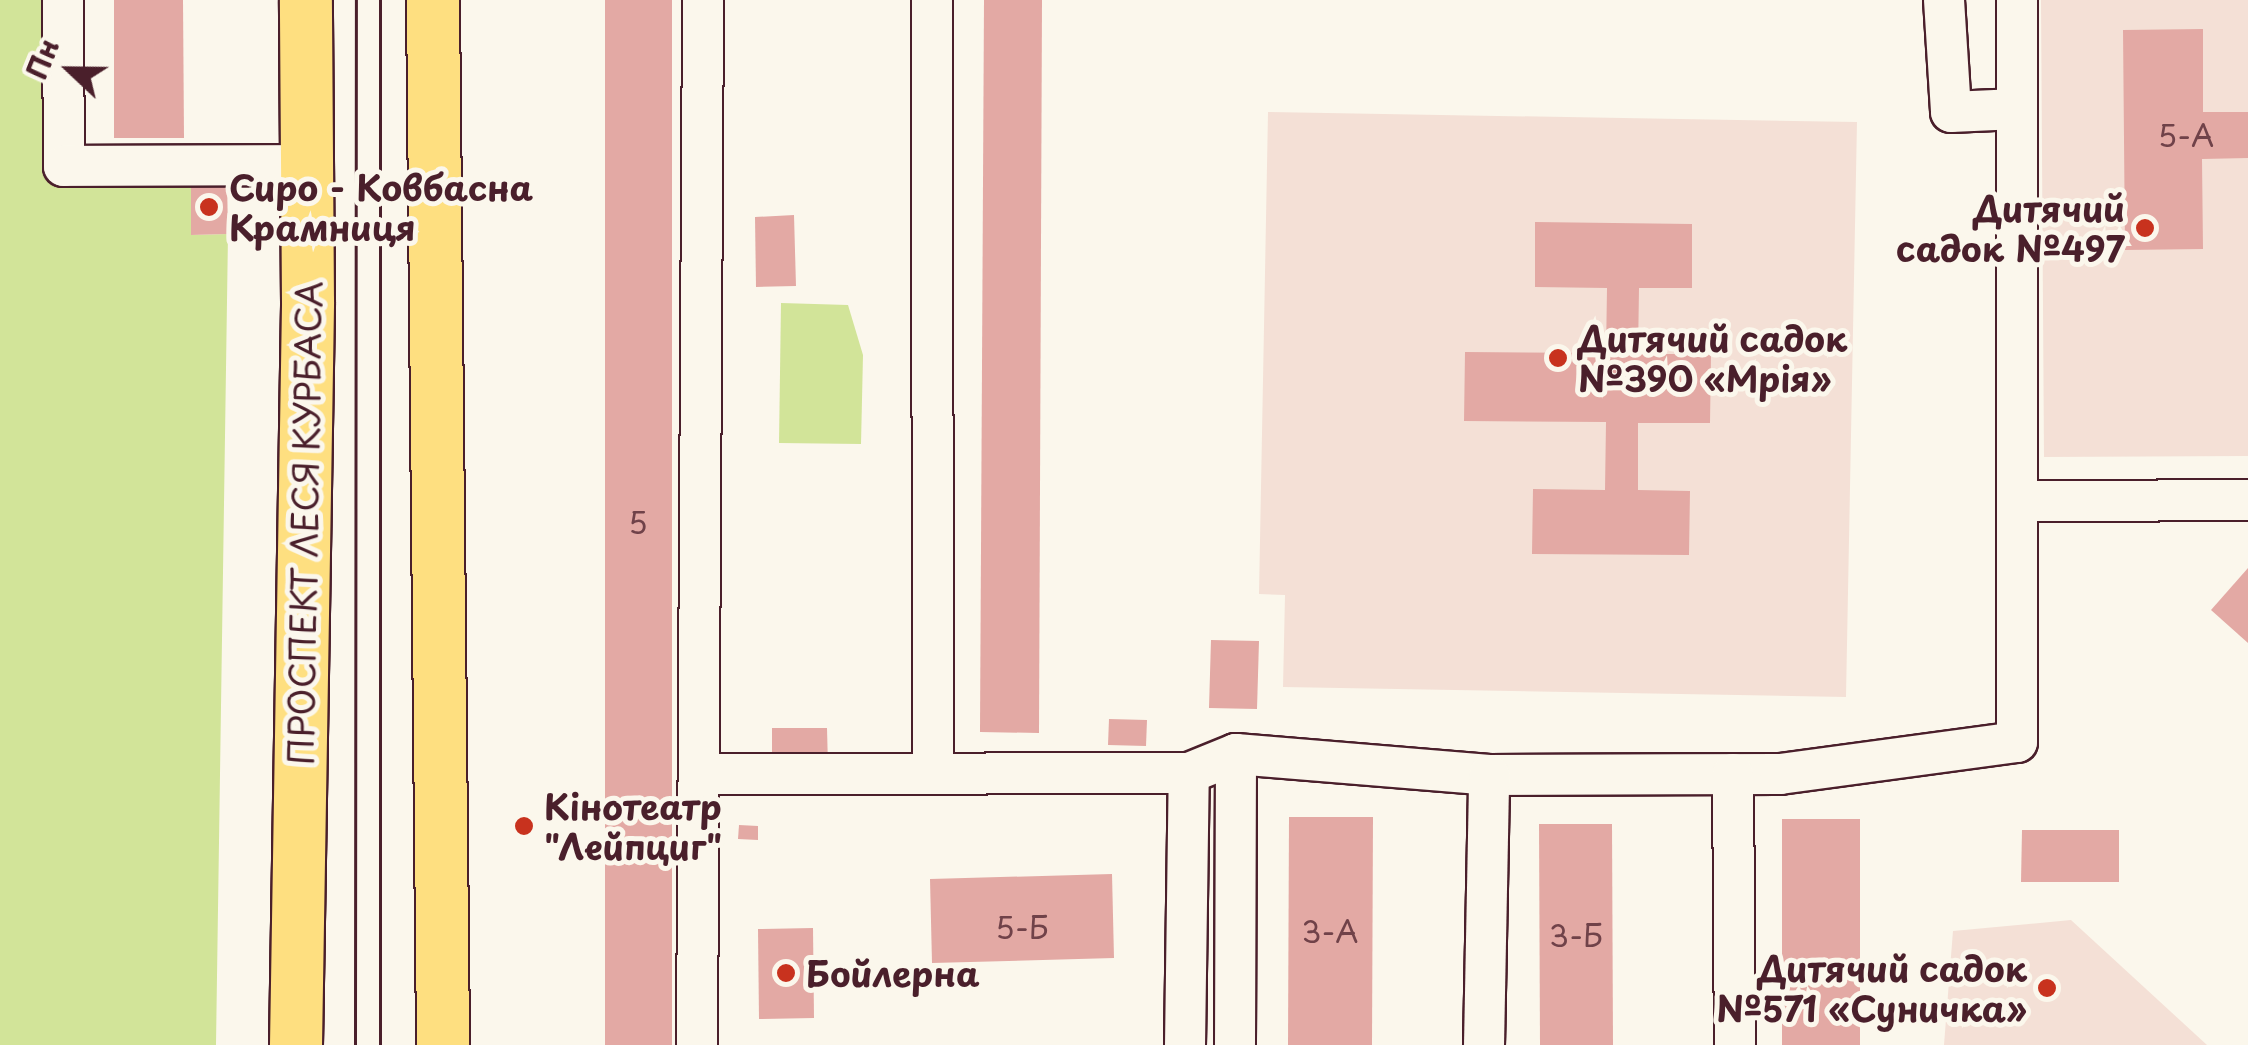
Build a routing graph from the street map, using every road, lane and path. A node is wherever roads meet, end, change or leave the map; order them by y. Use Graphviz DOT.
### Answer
graph roads {
  1 [pos="63,0"];
  2 [pos="306,0"];
  3 [pos="433,0"];
  4 [pos="703,0"];
  5 [pos="932,0"];
  6 [pos="1944,0"];
  7 [pos="2017,0"];
  8 [pos="2016,109"];
  9 [pos="307,165"];
  10 [pos="2248,500"];
  11 [pos="2017,501"];
  12 [pos="1236,754"];
  13 [pos="933,771"];
  14 [pos="1189,773"];
  15 [pos="701,774"];
  16 [pos="1733,774"];
  17 [pos="1489,775"];
  18 [pos="296,1045"];
  19 [pos="442,1045"];
  20 [pos="697,1045"];
  21 [pos="1185,1045"];
  22 [pos="1234,1045"];
  23 [pos="1484,1045"];
  24 [pos="1734,1045"];
  1 -- 9 [label="street"];
  2 -- 9 [label="main road, ПРОСПЕКТ ЛЕСЯ КУРБАСА"];
  3 -- 19 [label="main road"];
  4 -- 15 [label="street"];
  5 -- 13 [label="street"];
  6 -- 8 [label="street"];
  7 -- 8 [label="street"];
  8 -- 11 [label="street"];
  9 -- 18 [label="main road, ПРОСПЕКТ ЛЕСЯ КУРБАСА"];
  10 -- 11 [label="street"];
  11 -- 16 [label="street"];
  12 -- 14 [label="street"];
  12 -- 17 [label="street"];
  12 -- 22 [label="street"];
  13 -- 14 [label="street"];
  13 -- 15 [label="street"];
  14 -- 21 [label="street"];
  15 -- 20 [label="street"];
  16 -- 17 [label="street"];
  16 -- 24 [label="street"];
  17 -- 23 [label="street"];
}
